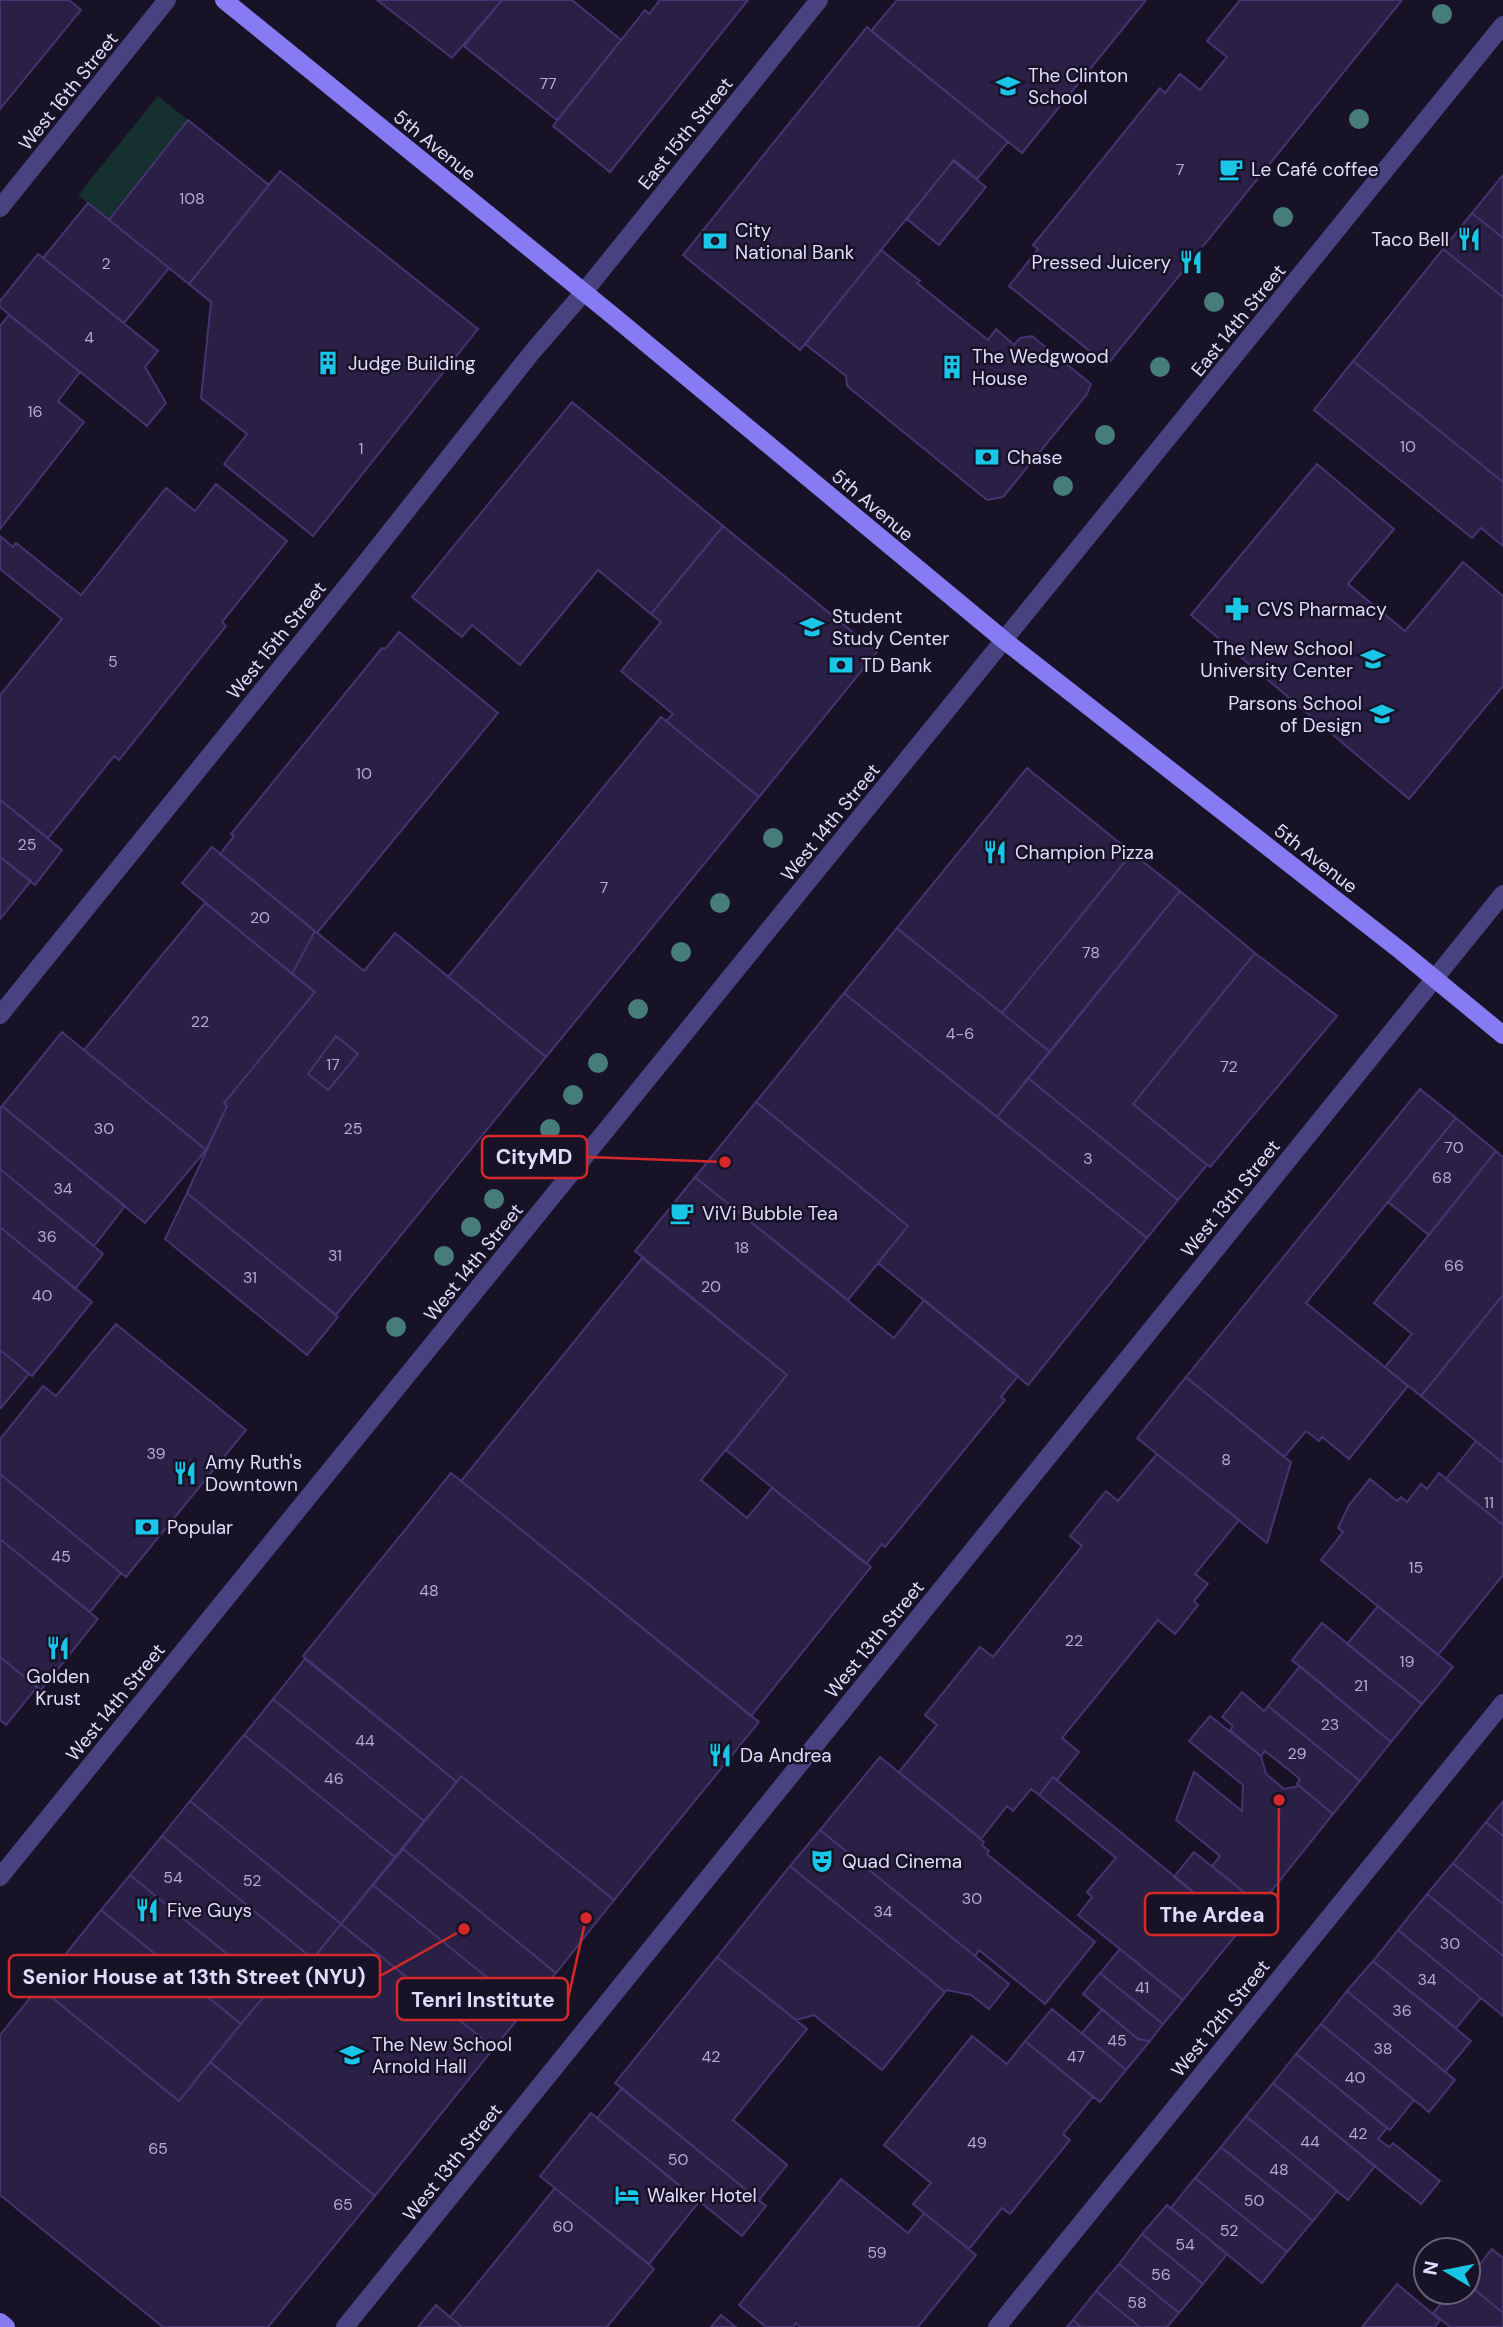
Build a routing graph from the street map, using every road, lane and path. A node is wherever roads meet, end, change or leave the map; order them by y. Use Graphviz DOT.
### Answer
graph roads {
  1 [pos="167,0"];
  2 [pos="223,0"];
  3 [pos="819,0"];
  4 [pos="1503,25"];
  5 [pos="0,208"];
  6 [pos="584,292"];
  7 [pos="1005,641"];
  8 [pos="1503,894"];
  9 [pos="1435,978"];
  10 [pos="0,1015"];
  11 [pos="1503,1035"];
  12 [pos="1503,1703"];
  13 [pos="0,1877"];
  14 [pos="0,2322"];
  15 [pos="6,2327"];
  16 [pos="345,2327"];
  17 [pos="997,2327"];
  1 -- 5 [label="street, West 16th Street"];
  2 -- 6 [label="main road, 5th Avenue"];
  3 -- 6 [label="street, East 15th Street"];
  4 -- 7 [label="street, East 14th Street"];
  6 -- 7 [label="main road, 5th Avenue"];
  6 -- 10 [label="street, West 15th Street"];
  7 -- 9 [label="main road, 5th Avenue"];
  7 -- 13 [label="street, West 14th Street"];
  8 -- 9 [label="street, West 13th Street"];
  9 -- 11 [label="main road, 5th Avenue"];
  9 -- 16 [label="street, West 13th Street"];
  12 -- 17 [label="street, West 12th Street"];
  14 -- 15 [label="main road"];
}
